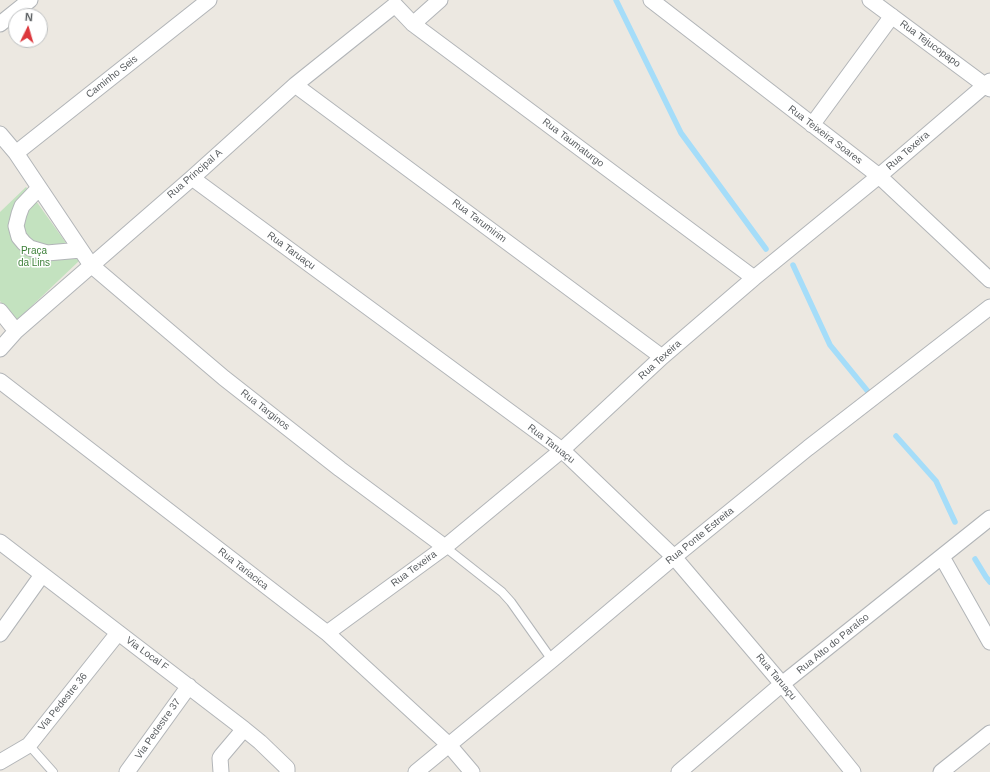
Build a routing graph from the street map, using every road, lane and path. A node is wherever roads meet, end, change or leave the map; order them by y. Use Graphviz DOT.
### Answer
graph roads {
  1 [pos="30,0"];
  2 [pos="209,0"];
  3 [pos="440,0"];
  4 [pos="651,0"];
  5 [pos="870,0"];
  6 [pos="396,2"];
  7 [pos="892,16"];
  8 [pos="0,24"];
  9 [pos="413,24"];
  10 [pos="295,85"];
  11 [pos="988,85"];
  12 [pos="812,125"];
  13 [pos="0,134"];
  14 [pos="16,154"];
  15 [pos="879,176"];
  16 [pos="192,178"];
  17 [pos="39,188"];
  18 [pos="80,250"];
  19 [pos="91,265"];
  20 [pos="754,278"];
  21 [pos="990,280"];
  22 [pos="990,307"];
  23 [pos="0,311"];
  24 [pos="16,331"];
  25 [pos="0,349"];
  26 [pos="662,357"];
  27 [pos="0,381"];
  28 [pos="562,450"];
  29 [pos="990,518"];
  30 [pos="0,542"];
  31 [pos="445,547"];
  32 [pos="674,557"];
  33 [pos="942,557"];
  34 [pos="42,574"];
  35 [pos="118,633"];
  36 [pos="0,634"];
  37 [pos="327,634"];
  38 [pos="990,642"];
  39 [pos="552,660"];
  40 [pos="782,684"];
  41 [pos="189,686"];
  42 [pos="244,729"];
  43 [pos="990,733"];
  44 [pos="29,745"];
  45 [pos="449,745"];
  46 [pos="0,762"];
  47 [pos="53,772"];
  48 [pos="127,772"];
  49 [pos="221,772"];
  50 [pos="287,772"];
  51 [pos="416,772"];
  52 [pos="472,772"];
  53 [pos="679,772"];
  54 [pos="853,772"];
  55 [pos="941,772"];
  1 -- 8 [label="street"];
  2 -- 14 [label="street, Caminho Seis"];
  3 -- 9 [label="street"];
  4 -- 12 [label="street, Rua Teixeira Soares"];
  5 -- 7 [label="street, Rua Tejucopapo"];
  6 -- 9 [label="street, Rua Taumaturgo"];
  6 -- 10 [label="street, Rua Principal A"];
  7 -- 11 [label="street, Rua Tejucopapo"];
  7 -- 12 [label="street"];
  9 -- 20 [label="street, Rua Taumaturgo"];
  10 -- 16 [label="street, Rua Principal A"];
  10 -- 26 [label="street, Rua Tarumirim"];
  11 -- 15 [label="street, Rua Texeira"];
  12 -- 15 [label="street, Rua Teixeira Soares"];
  13 -- 14 [label="street, Rua Targinos"];
  14 -- 17 [label="street, Rua Targinos"];
  15 -- 20 [label="street, Rua Texeira"];
  15 -- 21 [label="street, Rua Teixeira Soares"];
  16 -- 19 [label="street, Rua Principal A"];
  16 -- 28 [label="street, Rua Taruaçu"];
  17 -- 18 [label="street, Rua Targinos"];
  17 -- 18 [label="street"];
  18 -- 19 [label="street, Rua Targinos"];
  19 -- 24 [label="street, Rua Principal A"];
  19 -- 31 [label="street, Rua Targinos"];
  20 -- 26 [label="street, Rua Texeira"];
  22 -- 32 [label="street, Rua Ponte Estreita"];
  23 -- 24 [label="street"];
  24 -- 25 [label="street, Rua Principal A"];
  26 -- 28 [label="street, Rua Texeira"];
  27 -- 37 [label="street, Rua Tariacica"];
  28 -- 31 [label="street, Rua Texeira"];
  28 -- 32 [label="street, Rua Taruaçu"];
  29 -- 33 [label="street, Rua Alto do Paraíso"];
  30 -- 34 [label="street, Via Local F"];
  31 -- 37 [label="street, Rua Texeira"];
  31 -- 39 [label="lane"];
  32 -- 39 [label="street, Rua Ponte Estreita"];
  32 -- 40 [label="street, Rua Taruaçu"];
  33 -- 38 [label="street"];
  33 -- 40 [label="street, Rua Alto do Paraíso"];
  34 -- 35 [label="street, Via Local F"];
  34 -- 36 [label="street"];
  35 -- 41 [label="street, Via Local F"];
  35 -- 44 [label="street, Via Pedestre 36"];
  37 -- 45 [label="street, Rua Tariacica"];
  39 -- 45 [label="street, Rua Ponte Estreita"];
  40 -- 53 [label="street, Rua Alto do Paraíso"];
  40 -- 54 [label="street, Rua Taruaçu"];
  41 -- 42 [label="street, Via Local F"];
  41 -- 48 [label="street, Via Pedestre 37"];
  42 -- 49 [label="street"];
  42 -- 50 [label="street, Via Local F"];
  43 -- 55 [label="street"];
  44 -- 46 [label="street, Via Pedestre 36"];
  44 -- 47 [label="lane"];
  45 -- 51 [label="street, Rua Ponte Estreita"];
  45 -- 52 [label="street, Rua Tariacica"];
}
